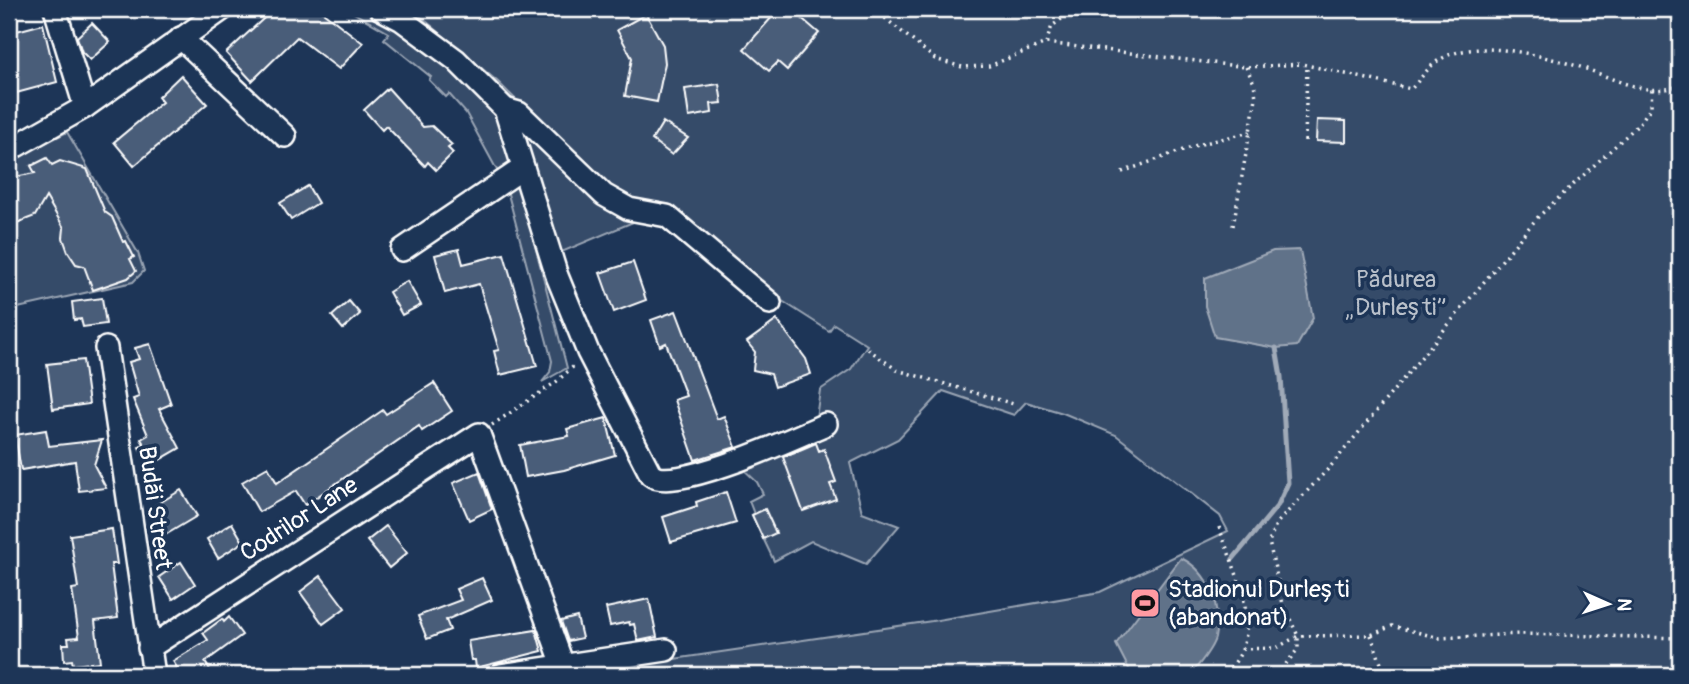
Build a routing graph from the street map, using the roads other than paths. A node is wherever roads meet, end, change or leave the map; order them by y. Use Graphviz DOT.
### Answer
graph roads {
  1 [pos="55,9"];
  2 [pos="223,9"];
  3 [pos="380,9"];
  4 [pos="181,38"];
  5 [pos="86,107"];
  6 [pos="505,109"];
  7 [pos="285,136"];
  8 [pos="9,150"];
  9 [pos="523,168"];
  10 [pos="402,250"];
  11 [pos="770,303"];
  12 [pos="106,348"];
  13 [pos="826,424"];
  14 [pos="149,648"];
  15 [pos="666,650"];
  16 [pos="563,665"];
  17 [pos="154,675"];
  18 [pos="501,675"];
  1 -- 5 [label="street"];
  2 -- 4 [label="street"];
  3 -- 6 [label="street"];
  4 -- 5 [label="street"];
  4 -- 7 [label="street"];
  5 -- 8 [label="street"];
  6 -- 9 [label="street"];
  6 -- 11 [label="street"];
  9 -- 10 [label="street"];
  9 -- 13 [label="street"];
  12 -- 14 [label="street, Budăi Street"];
  14 -- 16 [label="street, Codrilor Lane"];
  14 -- 17 [label="street, Budăi Street"];
  15 -- 16 [label="street"];
  16 -- 18 [label="street"];
}
